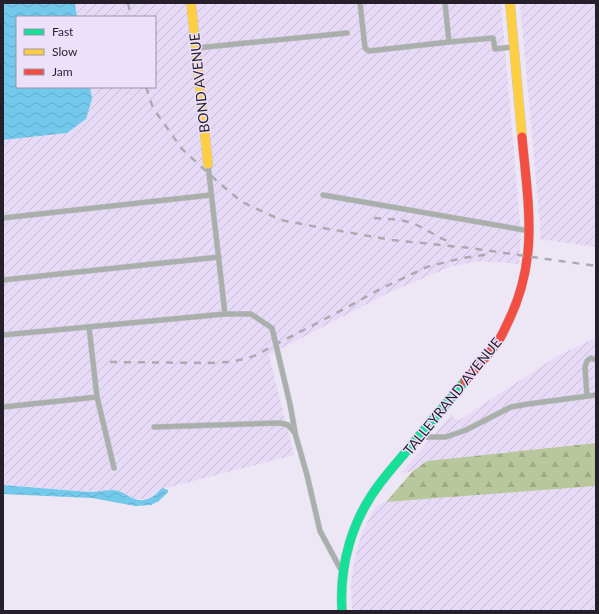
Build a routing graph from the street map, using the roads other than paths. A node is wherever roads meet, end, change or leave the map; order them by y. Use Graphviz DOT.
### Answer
graph roads {
  1 [pos="191,3"];
  2 [pos="360,3"];
  3 [pos="445,3"];
  4 [pos="510,3"];
  5 [pos="347,33"];
  6 [pos="449,42"];
  7 [pos="514,47"];
  8 [pos="196,48"];
  9 [pos="208,164"];
  10 [pos="212,195"];
  11 [pos="323,195"];
  12 [pos="3,218"];
  13 [pos="531,231"];
  14 [pos="219,257"];
  15 [pos="3,280"];
  16 [pos="225,314"];
  17 [pos="89,327"];
  18 [pos="3,335"];
  19 [pos="596,360"];
  20 [pos="596,395"];
  21 [pos="587,396"];
  22 [pos="97,397"];
  23 [pos="3,407"];
  24 [pos="154,427"];
  25 [pos="295,433"];
  26 [pos="419,437"];
  27 [pos="114,468"];
  28 [pos="342,572"];
  29 [pos="342,611"];
  1 -- 8 [label="street, BOND AVENUE"];
  2 -- 6 [label="lane"];
  3 -- 6 [label="lane"];
  4 -- 7 [label="street, TALLEYRAND AVENUE"];
  5 -- 8 [label="lane"];
  6 -- 7 [label="lane"];
  7 -- 13 [label="street, TALLEYRAND AVENUE"];
  8 -- 9 [label="street, BOND AVENUE"];
  9 -- 10 [label="lane"];
  10 -- 12 [label="lane"];
  10 -- 14 [label="lane"];
  11 -- 13 [label="lane"];
  13 -- 26 [label="street, TALLEYRAND AVENUE"];
  14 -- 15 [label="lane"];
  14 -- 16 [label="lane"];
  16 -- 17 [label="lane"];
  16 -- 25 [label="lane"];
  17 -- 18 [label="lane"];
  17 -- 22 [label="lane"];
  19 -- 21 [label="lane"];
  20 -- 21 [label="lane"];
  21 -- 26 [label="lane"];
  22 -- 23 [label="lane"];
  22 -- 27 [label="lane"];
  24 -- 25 [label="lane"];
  25 -- 28 [label="lane"];
  26 -- 28 [label="street, TALLEYRAND AVENUE"];
  28 -- 29 [label="street, TALLEYRAND AVENUE"];
}
